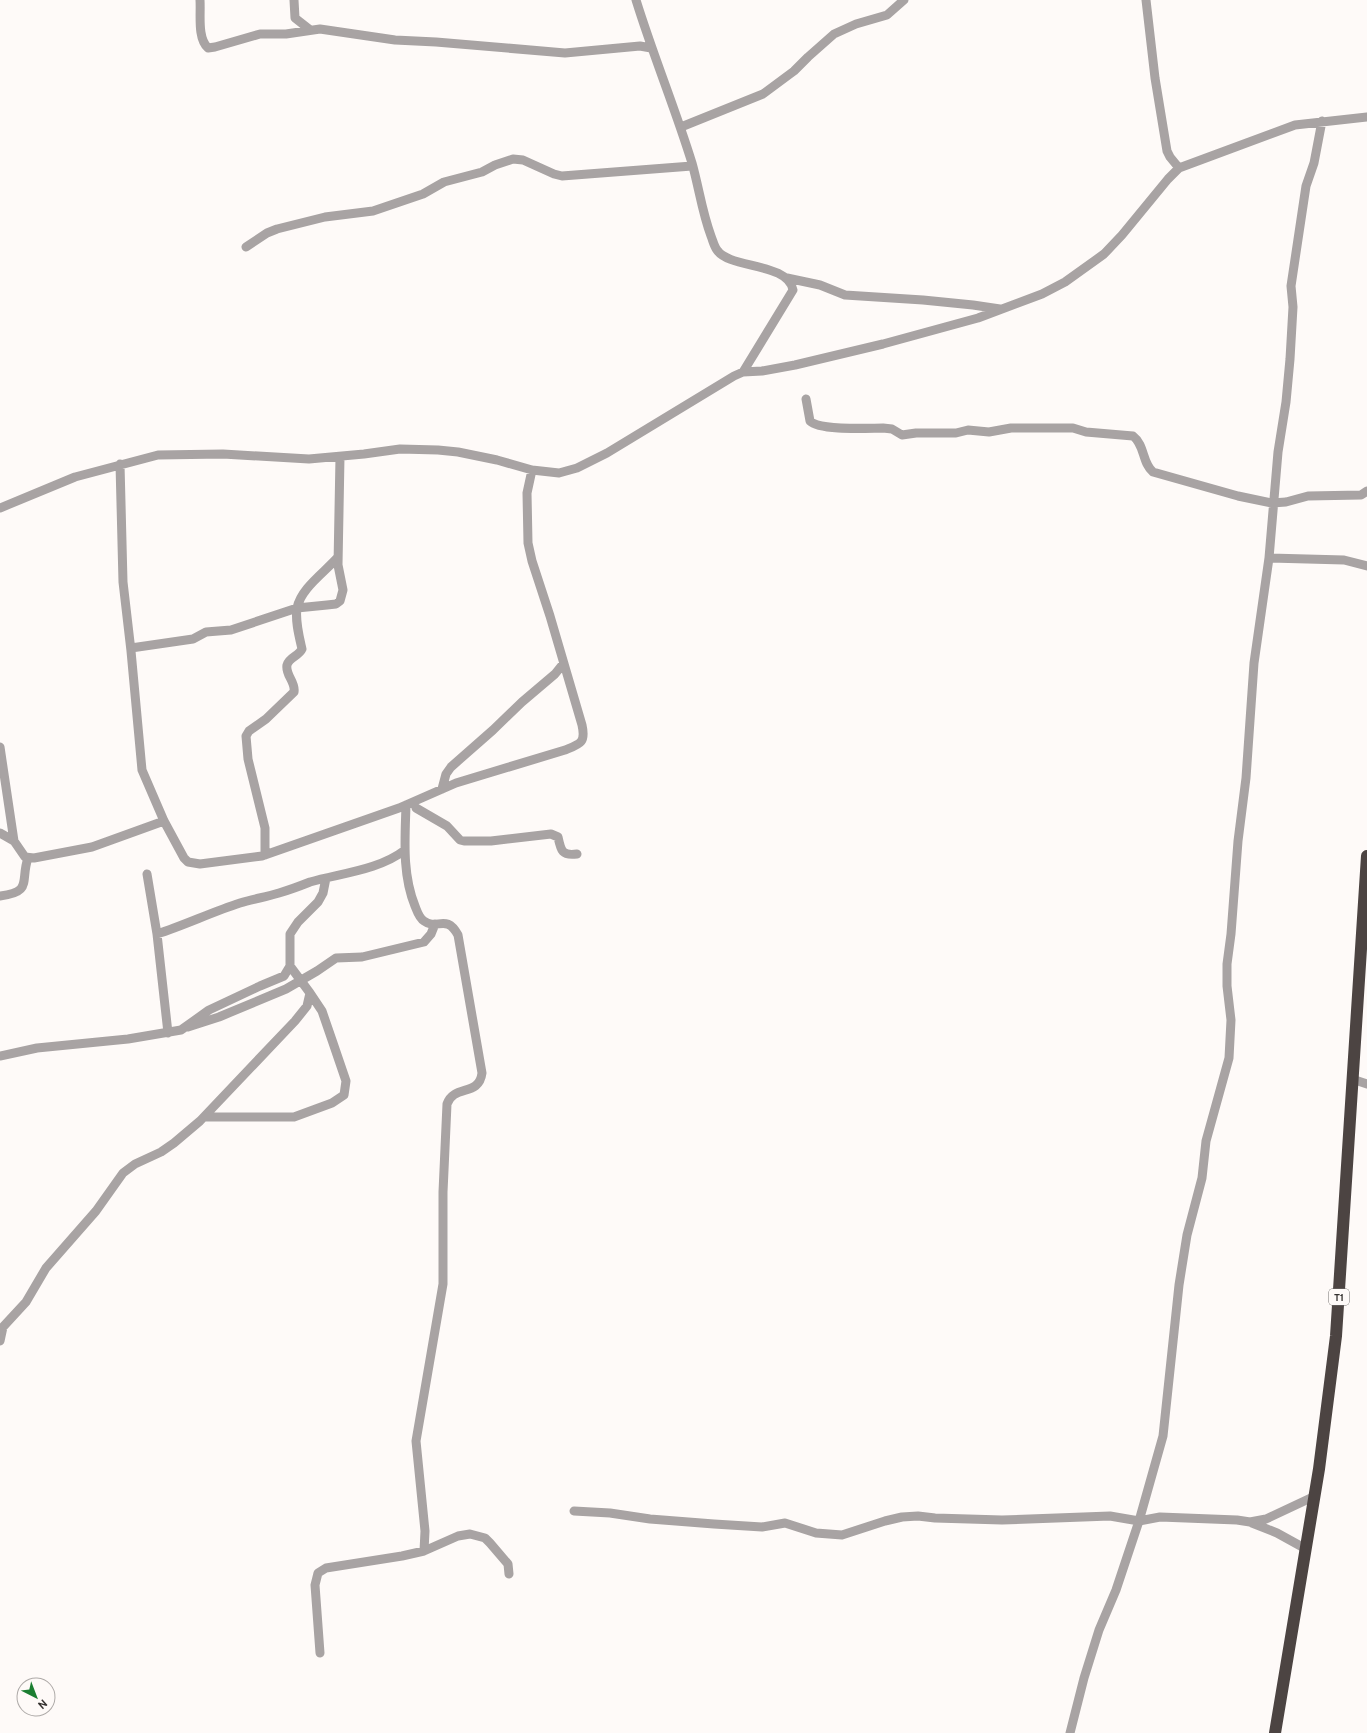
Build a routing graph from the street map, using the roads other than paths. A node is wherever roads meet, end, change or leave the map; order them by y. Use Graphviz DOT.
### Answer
graph roads {
  1 [pos="200,0"];
  2 [pos="294,0"];
  3 [pos="636,0"];
  4 [pos="904,0"];
  5 [pos="1146,0"];
  6 [pos="309,29"];
  7 [pos="651,48"];
  8 [pos="1367,117"];
  9 [pos="1322,122"];
  10 [pos="681,127"];
  11 [pos="692,166"];
  12 [pos="1179,168"];
  13 [pos="246,246"];
  14 [pos="786,278"];
  15 [pos="1001,310"];
  16 [pos="743,372"];
  17 [pos="806,399"];
  18 [pos="340,457"];
  19 [pos="120,464"];
  20 [pos="532,470"];
  21 [pos="1367,491"];
  22 [pos="1272,503"];
  23 [pos="0,508"];
  24 [pos="338,557"];
  25 [pos="1269,558"];
  26 [pos="1367,566"];
  27 [pos="297,608"];
  28 [pos="131,648"];
  29 [pos="563,664"];
  30 [pos="0,748"];
  31 [pos="442,789"];
  32 [pos="422,798"];
  33 [pos="406,805"];
  34 [pos="416,808"];
  35 [pos="164,821"];
  36 [pos="405,830"];
  37 [pos="0,833"];
  38 [pos="14,841"];
  39 [pos="405,850"];
  40 [pos="577,854"];
  41 [pos="265,855"];
  42 [pos="1367,856"];
  43 [pos="28,858"];
  44 [pos="147,874"];
  45 [pos="326,878"];
  46 [pos="0,896"];
  47 [pos="435,924"];
  48 [pos="157,934"];
  49 [pos="290,966"];
  50 [pos="300,980"];
  51 [pos="310,993"];
  52 [pos="185,1028"];
  53 [pos="168,1033"];
  54 [pos="0,1056"];
  55 [pos="1352,1078"];
  56 [pos="1367,1084"];
  57 [pos="204,1117"];
  58 [pos="0,1340"];
  59 [pos="1315,1496"];
  60 [pos="574,1511"];
  61 [pos="1139,1521"];
  62 [pos="1250,1522"];
  63 [pos="1306,1549"];
  64 [pos="424,1551"];
  65 [pos="509,1574"];
  66 [pos="320,1653"];
  67 [pos="1070,1733"];
  68 [pos="1275,1733"];
  1 -- 6 [label="street"];
  2 -- 6 [label="street"];
  3 -- 7 [label="street"];
  4 -- 10 [label="street"];
  5 -- 12 [label="street"];
  6 -- 7 [label="street"];
  7 -- 10 [label="street"];
  8 -- 9 [label="street"];
  9 -- 12 [label="street"];
  9 -- 22 [label="street"];
  10 -- 11 [label="street"];
  11 -- 13 [label="street"];
  11 -- 14 [label="street"];
  12 -- 15 [label="street"];
  14 -- 15 [label="street"];
  14 -- 16 [label="street"];
  15 -- 16 [label="street"];
  16 -- 20 [label="street"];
  17 -- 22 [label="street"];
  18 -- 19 [label="street"];
  18 -- 20 [label="street"];
  18 -- 24 [label="street"];
  19 -- 23 [label="street"];
  19 -- 28 [label="street"];
  20 -- 29 [label="street"];
  21 -- 22 [label="street"];
  22 -- 25 [label="street"];
  24 -- 27 [label="street"];
  24 -- 27 [label="street"];
  25 -- 26 [label="street"];
  25 -- 61 [label="street"];
  27 -- 28 [label="street"];
  27 -- 41 [label="street"];
  28 -- 35 [label="street"];
  29 -- 31 [label="street"];
  29 -- 31 [label="street"];
  30 -- 38 [label="street"];
  31 -- 32 [label="street"];
  32 -- 33 [label="street"];
  32 -- 34 [label="street"];
  33 -- 36 [label="street"];
  33 -- 41 [label="street"];
  34 -- 36 [label="street"];
  34 -- 40 [label="street"];
  35 -- 41 [label="street"];
  35 -- 43 [label="street"];
  36 -- 39 [label="street"];
  37 -- 38 [label="street"];
  38 -- 43 [label="street"];
  39 -- 45 [label="street"];
  39 -- 47 [label="street"];
  42 -- 55 [label="highway, T1"];
  43 -- 46 [label="street"];
  44 -- 48 [label="street"];
  45 -- 48 [label="street"];
  45 -- 49 [label="street"];
  47 -- 50 [label="street"];
  47 -- 64 [label="street"];
  48 -- 53 [label="street"];
  49 -- 50 [label="street"];
  49 -- 52 [label="street"];
  50 -- 51 [label="street"];
  50 -- 52 [label="street"];
  51 -- 57 [label="street"];
  51 -- 57 [label="street"];
  52 -- 53 [label="street"];
  53 -- 54 [label="street"];
  55 -- 56 [label="street"];
  55 -- 59 [label="highway, T1"];
  57 -- 58 [label="street"];
  59 -- 62 [label="street"];
  59 -- 63 [label="highway, T1"];
  60 -- 61 [label="street"];
  61 -- 62 [label="street"];
  61 -- 67 [label="street"];
  62 -- 63 [label="street"];
  63 -- 68 [label="highway, T1"];
  64 -- 65 [label="street"];
  64 -- 66 [label="street"];
}
